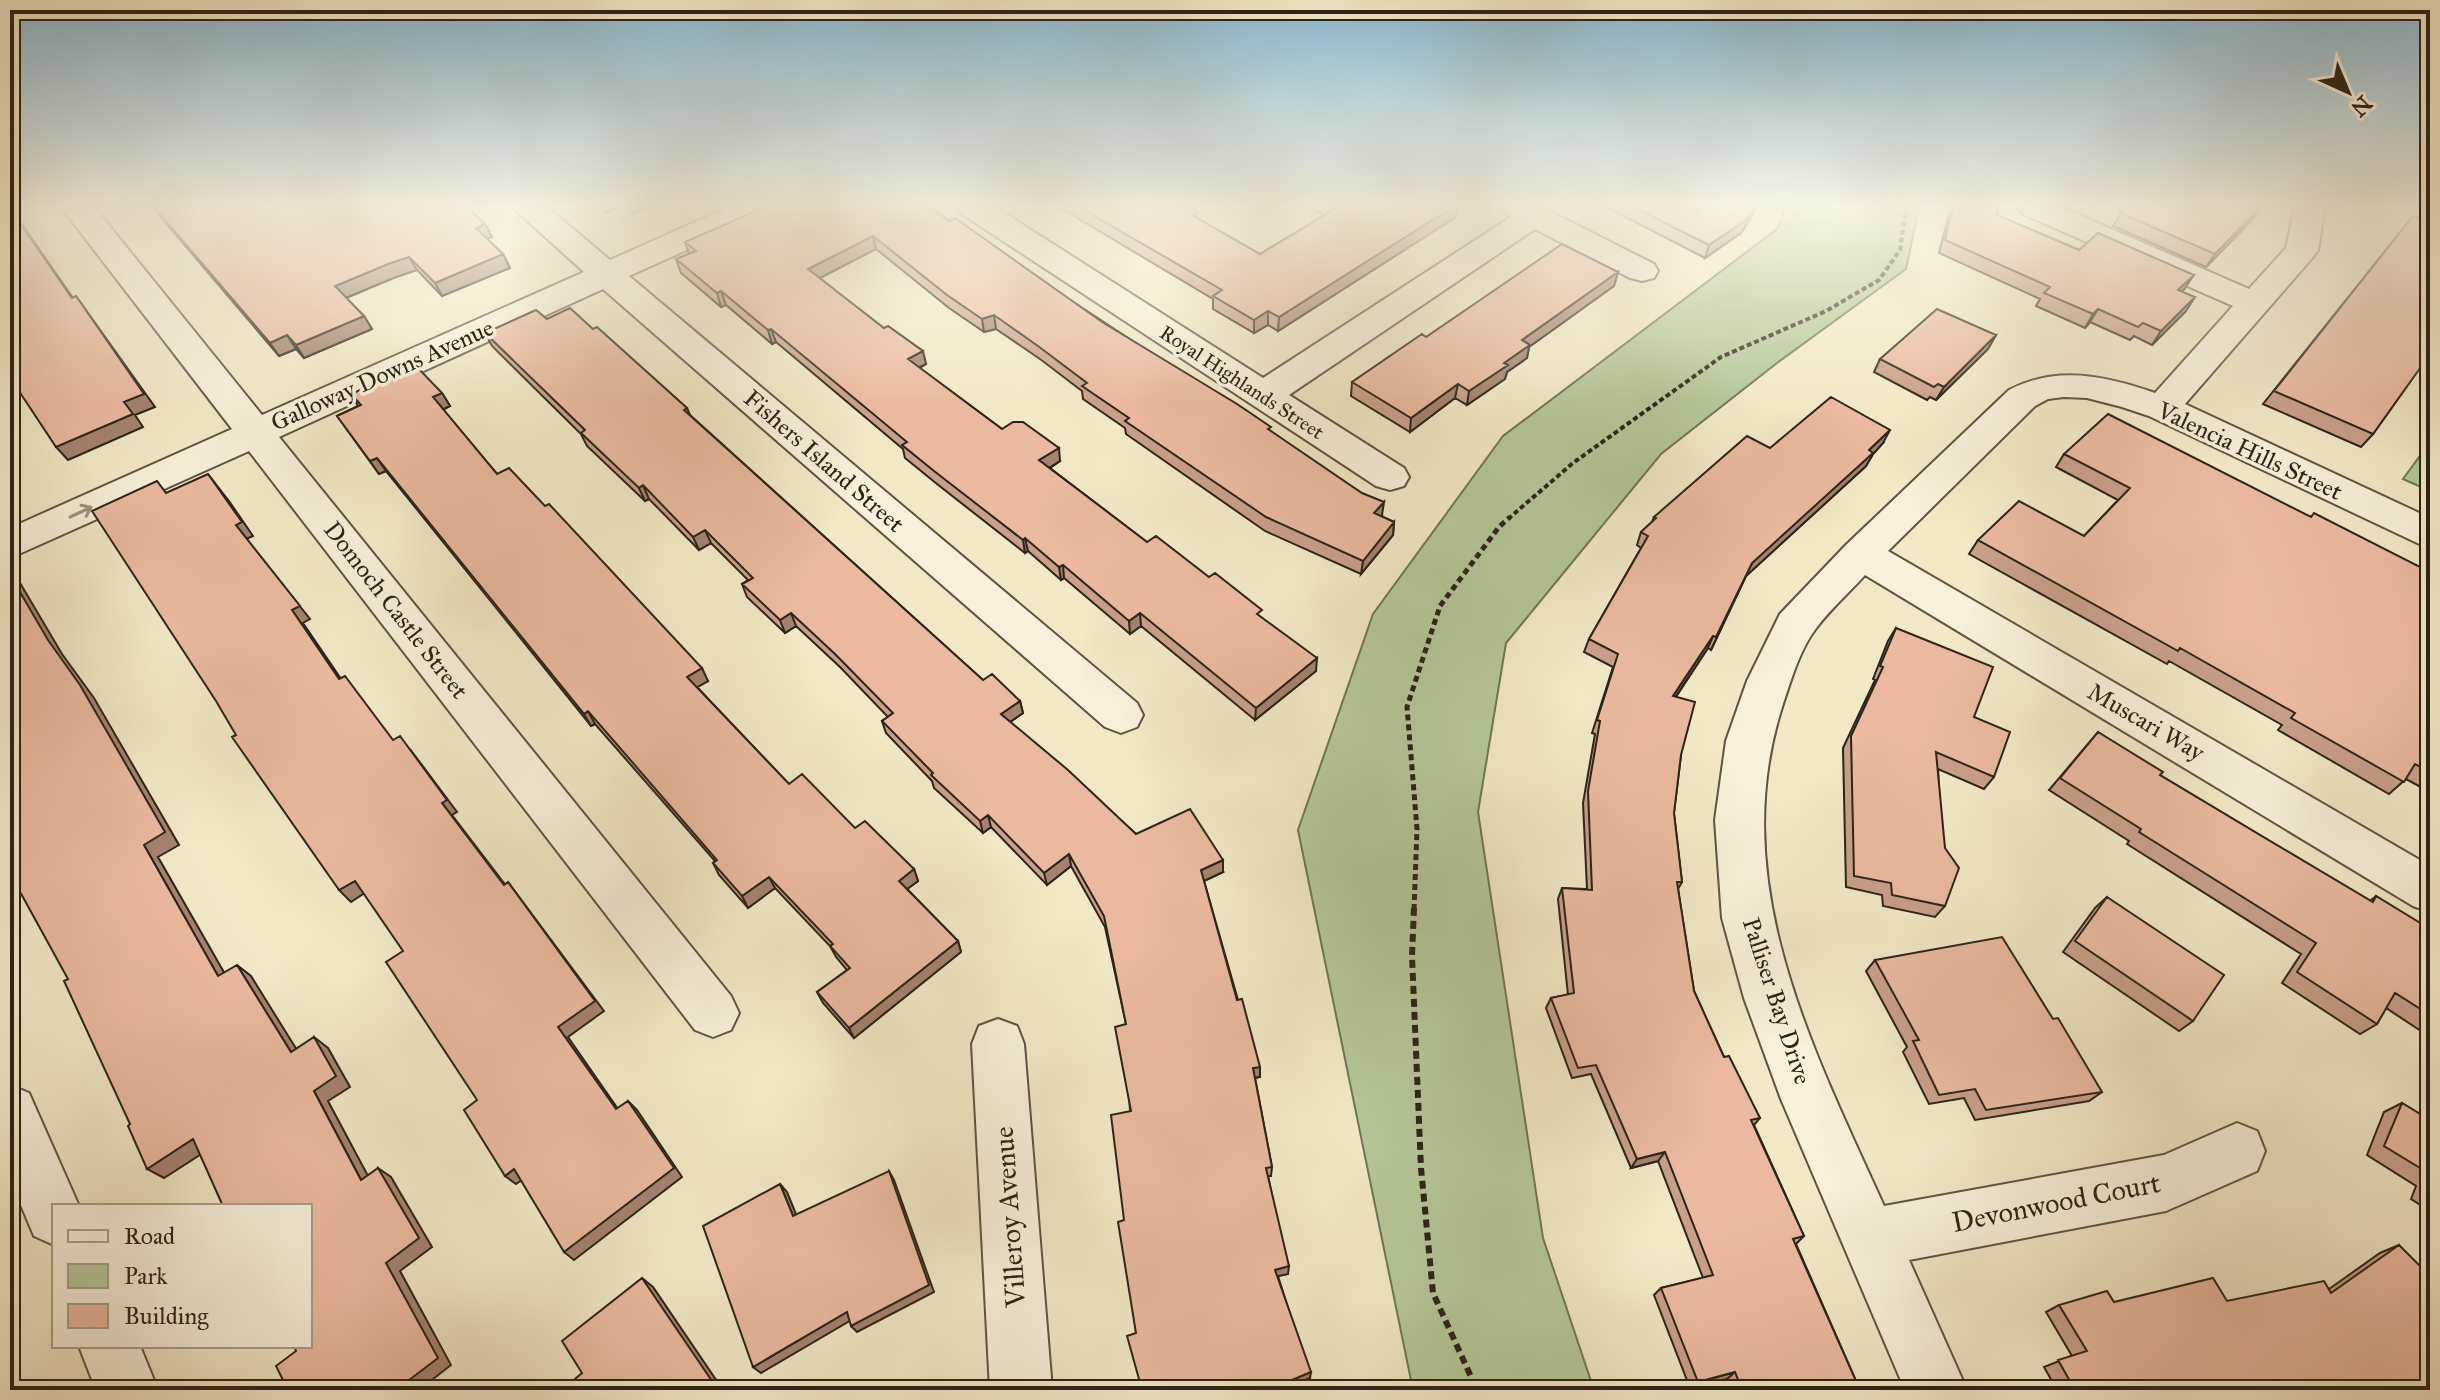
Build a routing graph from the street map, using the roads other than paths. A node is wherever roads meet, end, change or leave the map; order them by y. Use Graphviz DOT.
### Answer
graph roads {
  1 [pos="129,272"];
  2 [pos="582,272"];
  3 [pos="603,272"];
  4 [pos="1074,272"];
  5 [pos="1439,272"];
  6 [pos="2184,272"];
  7 [pos="2282,272"];
  8 [pos="2254,303"];
  9 [pos="2064,385"];
  10 [pos="1263,395"];
  11 [pos="2162,408"];
  12 [pos="248,422"];
  13 [pos="1390,477"];
  14 [pos="10,515"];
  15 [pos="2430,535"];
  16 [pos="10,544"];
  17 [pos="1861,554"];
  18 [pos="1121,715"];
  19 [pos="2430,891"];
  20 [pos="713,1013"];
  21 [pos="998,1044"];
  22 [pos="10,1112"];
  23 [pos="2237,1151"];
  24 [pos="52,1211"];
  25 [pos="1869,1238"];
  26 [pos="110,1348"];
  27 [pos="1012,1387"];
  28 [pos="127,1390"];
  29 [pos="1936,1390"];
  1 -- 12 [label="street, Domoch Castle Street"];
  2 -- 12 [label="street, Galloway Downs Avenue"];
  3 -- 18 [label="street, Fishers Island Street"];
  4 -- 10 [label="street, Royal Highlands Street"];
  5 -- 10 [label="street"];
  6 -- 8 [label="street"];
  7 -- 8 [label="street"];
  8 -- 11 [label="street"];
  9 -- 11 [label="street, Valencia Hills Street"];
  9 -- 17 [label="street, Palliser Bay Drive"];
  10 -- 13 [label="street, Royal Highlands Street"];
  11 -- 15 [label="street, Valencia Hills Street"];
  12 -- 14 [label="street, Galloway Downs Avenue"];
  16 -- 12 [label="street, Galloway Downs Avenue, one-way"];
  12 -- 20 [label="street, Domoch Castle Street"];
  17 -- 19 [label="street, Muscari Way"];
  17 -- 25 [label="street, Palliser Bay Drive"];
  21 -- 27 [label="street, Villeroy Avenue"];
  22 -- 24 [label="street"];
  23 -- 25 [label="street, Devonwood Court"];
  25 -- 29 [label="street, Palliser Bay Drive"];
  26 -- 28 [label="street"];
}
